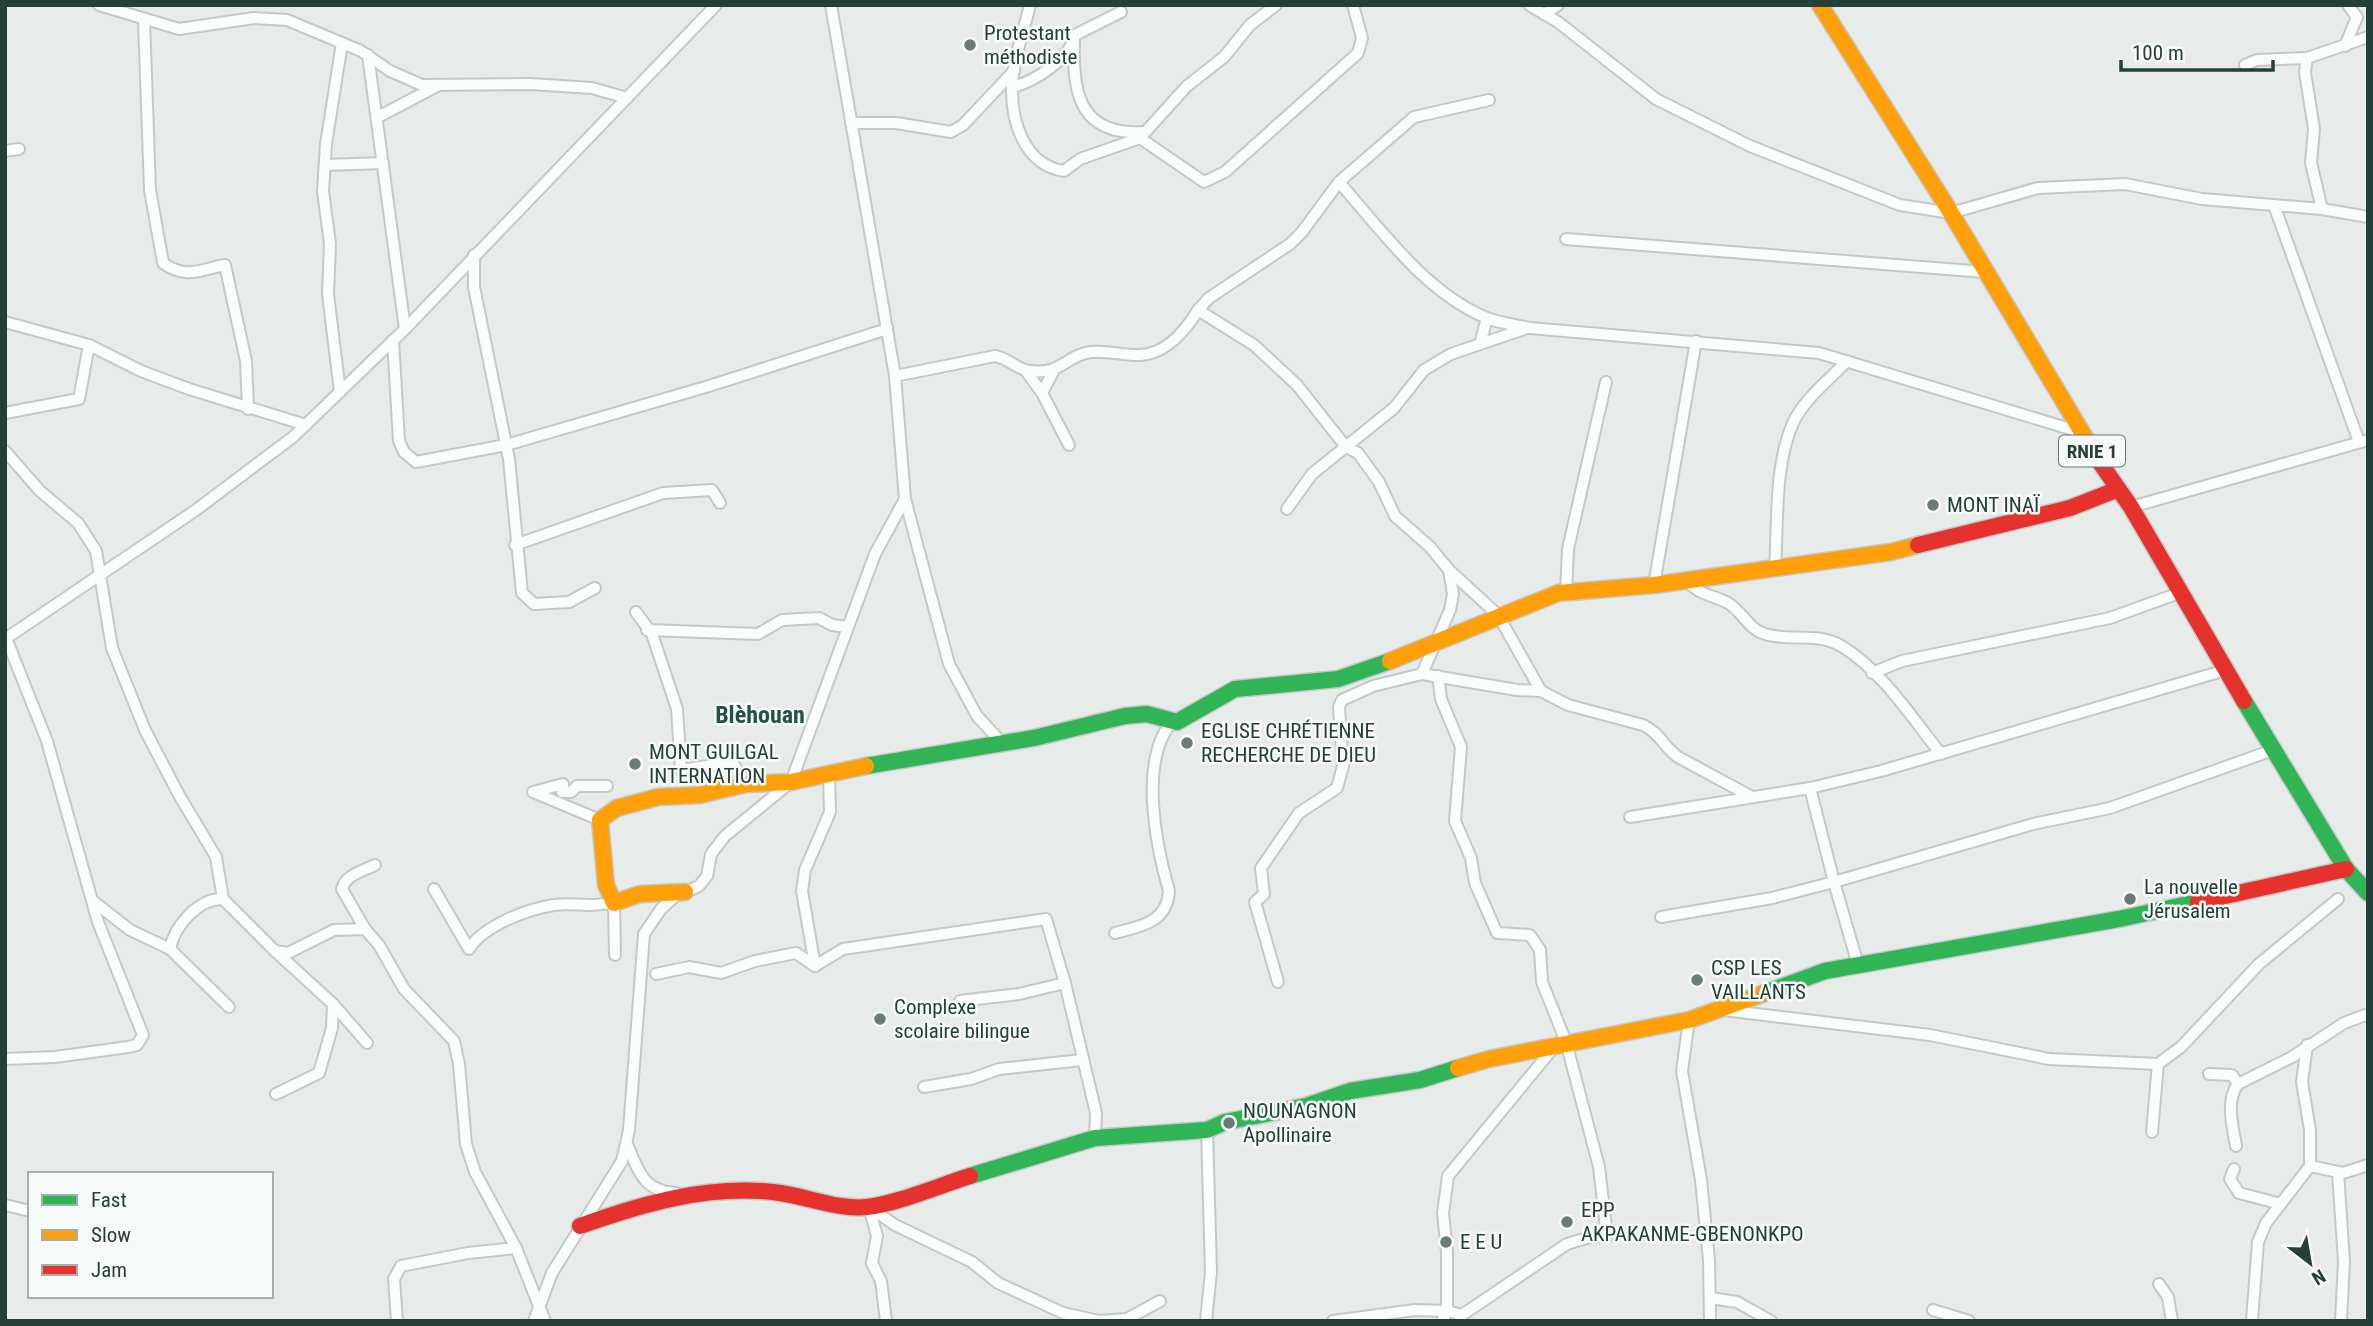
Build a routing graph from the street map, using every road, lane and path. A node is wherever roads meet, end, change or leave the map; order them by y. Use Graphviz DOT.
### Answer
graph roads {
  1 [pos="99,5"];
  2 [pos="716,5"];
  3 [pos="831,5"];
  4 [pos="1030,5"];
  5 [pos="1276,5"];
  6 [pos="1353,5"];
  7 [pos="1529,5"];
  8 [pos="1558,5"];
  9 [pos="1820,5"];
  10 [pos="2348,5"];
  11 [pos="1121,12"];
  12 [pos="1544,14"];
  13 [pos="144,20"];
  14 [pos="2368,37"];
  15 [pos="342,43"];
  16 [pos="1073,43"];
  17 [pos="2345,46"];
  18 [pos="368,55"];
  19 [pos="2307,58"];
  20 [pos="2245,65"];
  21 [pos="1014,71"];
  22 [pos="437,86"];
  23 [pos="1012,87"];
  24 [pos="627,98"];
  25 [pos="1489,100"];
  26 [pos="377,117"];
  27 [pos="851,122"];
  28 [pos="1143,135"];
  29 [pos="19,149"];
  30 [pos="5,151"];
  31 [pos="383,163"];
  32 [pos="325,165"];
  33 [pos="1339,182"];
  34 [pos="2274,205"];
  35 [pos="2322,209"];
  36 [pos="1951,214"];
  37 [pos="2368,217"];
  38 [pos="1566,239"];
  39 [pos="474,255"];
  40 [pos="1985,272"];
  41 [pos="1198,310"];
  42 [pos="1488,318"];
  43 [pos="5,322"];
  44 [pos="1530,328"];
  45 [pos="405,329"];
  46 [pos="887,329"];
  47 [pos="393,340"];
  48 [pos="1696,341"];
  49 [pos="1480,344"];
  50 [pos="89,345"];
  51 [pos="1847,362"];
  52 [pos="1026,371"];
  53 [pos="1053,372"];
  54 [pos="895,376"];
  55 [pos="1606,382"];
  56 [pos="340,392"];
  57 [pos="1042,393"];
  58 [pos="248,409"];
  59 [pos="5,413"];
  60 [pos="306,425"];
  61 [pos="2080,431"];
  62 [pos="1360,438"];
  63 [pos="2363,441"];
  64 [pos="1069,445"];
  65 [pos="506,446"];
  66 [pos="1346,447"];
  67 [pos="5,451"];
  68 [pos="1358,453"];
  69 [pos="2116,490"];
  70 [pos="905,499"];
  71 [pos="720,503"];
  72 [pos="2131,507"];
  73 [pos="1287,509"];
  74 [pos="515,545"];
  75 [pos="1775,569"];
  76 [pos="1449,570"];
  77 [pos="99,574"];
  78 [pos="1687,581"];
  79 [pos="1654,585"];
  80 [pos="595,588"];
  81 [pos="2179,593"];
  82 [pos="1566,594"];
  83 [pos="636,612"];
  84 [pos="1498,615"];
  85 [pos="848,627"];
  86 [pos="647,630"];
  87 [pos="6,639"];
  88 [pos="1439,640"];
  89 [pos="2226,670"];
  90 [pos="1872,673"];
  91 [pos="1422,674"];
  92 [pos="1438,676"];
  93 [pos="1541,691"];
  94 [pos="1171,723"];
  95 [pos="1002,743"];
  96 [pos="2273,750"];
  97 [pos="1941,754"];
  98 [pos="830,774"];
  99 [pos="791,782"];
  100 [pos="746,784"];
  101 [pos="607,786"];
  102 [pos="1810,788"];
  103 [pos="1752,797"];
  104 [pos="1630,817"];
  105 [pos="600,820"];
  106 [pos="375,865"];
  107 [pos="2346,869"];
  108 [pos="1834,882"];
  109 [pos="434,889"];
  110 [pos="2367,891"];
  111 [pos="685,892"];
  112 [pos="223,899"];
  113 [pos="2337,899"];
  114 [pos="93,901"];
  115 [pos="614,905"];
  116 [pos="1661,917"];
  117 [pos="365,929"];
  118 [pos="1115,933"];
  119 [pos="170,949"];
  120 [pos="275,951"];
  121 [pos="615,955"];
  122 [pos="1858,965"];
  123 [pos="815,966"];
  124 [pos="656,974"];
  125 [pos="1278,982"];
  126 [pos="1065,983"];
  127 [pos="960,1001"];
  128 [pos="333,1004"];
  129 [pos="229,1007"];
  130 [pos="1718,1009"];
  131 [pos="2368,1014"];
  132 [pos="1689,1020"];
  133 [pos="367,1043"];
  134 [pos="1561,1043"];
  135 [pos="2307,1045"];
  136 [pos="5,1059"];
  137 [pos="1082,1060"];
  138 [pos="2158,1064"];
  139 [pos="2209,1074"];
  140 [pos="2238,1084"];
  141 [pos="924,1087"];
  142 [pos="276,1094"];
  143 [pos="1207,1130"];
  144 [pos="2152,1132"];
  145 [pos="1095,1138"];
  146 [pos="627,1144"];
  147 [pos="2236,1146"];
  148 [pos="2309,1166"];
  149 [pos="2368,1166"];
  150 [pos="2235,1170"];
  151 [pos="2338,1173"];
  152 [pos="693,1194"];
  153 [pos="2281,1204"];
  154 [pos="5,1205"];
  155 [pos="869,1207"];
  156 [pos="28,1211"];
  157 [pos="580,1226"];
  158 [pos="516,1248"];
  159 [pos="2159,1284"];
  160 [pos="1710,1297"];
  161 [pos="1160,1301"];
  162 [pos="538,1308"];
  163 [pos="1933,1310"];
  164 [pos="1445,1316"];
  165 [pos="397,1321"];
  166 [pos="534,1321"];
  167 [pos="545,1321"];
  168 [pos="886,1321"];
  169 [pos="1206,1321"];
  170 [pos="1332,1321"];
  171 [pos="1710,1321"];
  172 [pos="1771,1321"];
  173 [pos="1969,1321"];
  174 [pos="2172,1321"];
  175 [pos="2252,1321"];
  176 [pos="2341,1321"];
  1 -- 13 [label="street"];
  2 -- 24 [label="street"];
  3 -- 27 [label="street"];
  4 -- 21 [label="street"];
  5 -- 28 [label="street"];
  6 -- 28 [label="street"];
  7 -- 12 [label="street"];
  8 -- 12 [label="street"];
  9 -- 36 [label="main road, RNIE 1"];
  10 -- 17 [label="street"];
  11 -- 16 [label="street"];
  12 -- 36 [label="street"];
  13 -- 15 [label="street"];
  13 -- 58 [label="street"];
  14 -- 17 [label="street"];
  15 -- 18 [label="street"];
  15 -- 32 [label="street"];
  16 -- 23 [label="street"];
  16 -- 28 [label="street"];
  17 -- 19 [label="street"];
  18 -- 22 [label="street"];
  18 -- 26 [label="street"];
  19 -- 20 [label="street"];
  19 -- 35 [label="street"];
  21 -- 23 [label="street"];
  21 -- 27 [label="street"];
  22 -- 24 [label="street"];
  22 -- 26 [label="street"];
  23 -- 28 [label="street"];
  24 -- 39 [label="street"];
  25 -- 33 [label="street"];
  26 -- 31 [label="street"];
  27 -- 46 [label="street"];
  29 -- 30 [label="street"];
  31 -- 32 [label="street"];
  31 -- 45 [label="street"];
  32 -- 56 [label="street"];
  33 -- 41 [label="street"];
  33 -- 42 [label="street"];
  34 -- 35 [label="street"];
  34 -- 36 [label="street"];
  34 -- 63 [label="street"];
  35 -- 37 [label="street"];
  36 -- 40 [label="main road, RNIE 1"];
  38 -- 40 [label="street"];
  39 -- 45 [label="street"];
  39 -- 65 [label="street"];
  40 -- 61 [label="main road, RNIE 1"];
  41 -- 53 [label="street"];
  41 -- 66 [label="street"];
  42 -- 44 [label="street"];
  42 -- 49 [label="street"];
  43 -- 50 [label="street"];
  44 -- 48 [label="street"];
  44 -- 49 [label="street"];
  45 -- 47 [label="street"];
  46 -- 54 [label="street"];
  46 -- 65 [label="street"];
  47 -- 56 [label="street"];
  47 -- 65 [label="street"];
  48 -- 51 [label="street"];
  48 -- 79 [label="street"];
  49 -- 62 [label="street"];
  50 -- 58 [label="street"];
  50 -- 59 [label="street"];
  51 -- 61 [label="street"];
  51 -- 75 [label="street"];
  52 -- 53 [label="street"];
  52 -- 54 [label="street"];
  52 -- 57 [label="street"];
  53 -- 57 [label="street"];
  54 -- 70 [label="street"];
  55 -- 82 [label="street"];
  56 -- 60 [label="street"];
  57 -- 64 [label="street"];
  58 -- 60 [label="street"];
  60 -- 77 [label="street"];
  61 -- 69 [label="main road, RNIE 1"];
  62 -- 66 [label="street"];
  62 -- 68 [label="street"];
  63 -- 72 [label="street"];
  65 -- 74 [label="street"];
  66 -- 68 [label="street"];
  66 -- 73 [label="street"];
  67 -- 77 [label="street"];
  68 -- 76 [label="street"];
  69 -- 72 [label="main road, RNIE 1"];
  69 -- 75 [label="main road"];
  70 -- 85 [label="street"];
  70 -- 95 [label="street"];
  71 -- 74 [label="street"];
  72 -- 81 [label="main road, RNIE 1"];
  74 -- 80 [label="street"];
  75 -- 78 [label="main road"];
  76 -- 84 [label="street"];
  76 -- 88 [label="street"];
  77 -- 87 [label="street"];
  77 -- 112 [label="street"];
  78 -- 79 [label="main road"];
  78 -- 90 [label="street"];
  79 -- 82 [label="main road"];
  81 -- 89 [label="main road, RNIE 1"];
  81 -- 90 [label="street"];
  82 -- 84 [label="main road"];
  83 -- 86 [label="street"];
  84 -- 88 [label="main road"];
  84 -- 93 [label="street"];
  85 -- 86 [label="street"];
  85 -- 99 [label="street"];
  86 -- 100 [label="street"];
  87 -- 114 [label="street"];
  88 -- 91 [label="street"];
  88 -- 94 [label="main road"];
  89 -- 96 [label="main road, RNIE 1"];
  89 -- 97 [label="street"];
  90 -- 97 [label="street"];
  91 -- 92 [label="street"];
  91 -- 125 [label="street"];
  92 -- 93 [label="street"];
  92 -- 134 [label="street"];
  93 -- 103 [label="street"];
  94 -- 95 [label="main road"];
  94 -- 118 [label="street"];
  95 -- 98 [label="main road"];
  96 -- 107 [label="main road, RNIE 1"];
  96 -- 108 [label="street"];
  97 -- 102 [label="street"];
  98 -- 99 [label="main road"];
  98 -- 123 [label="street"];
  99 -- 100 [label="main road"];
  99 -- 111 [label="street"];
  100 -- 105 [label="main road"];
  101 -- 105 [label="street"];
  102 -- 103 [label="street"];
  102 -- 108 [label="street"];
  103 -- 104 [label="street"];
  105 -- 115 [label="main road"];
  106 -- 117 [label="street"];
  107 -- 110 [label="main road, RNIE 1"];
  107 -- 122 [label="main road"];
  108 -- 116 [label="street"];
  108 -- 122 [label="street"];
  109 -- 115 [label="street"];
  111 -- 115 [label="main road"];
  111 -- 146 [label="street"];
  112 -- 119 [label="street"];
  112 -- 120 [label="street"];
  113 -- 138 [label="street"];
  114 -- 119 [label="street"];
  114 -- 136 [label="street"];
  115 -- 121 [label="street"];
  117 -- 120 [label="street"];
  117 -- 158 [label="street"];
  119 -- 129 [label="street"];
  120 -- 128 [label="street"];
  122 -- 130 [label="main road"];
  123 -- 124 [label="street"];
  123 -- 126 [label="street"];
  126 -- 127 [label="street"];
  126 -- 137 [label="street"];
  128 -- 133 [label="street"];
  128 -- 142 [label="street"];
  130 -- 132 [label="main road"];
  130 -- 138 [label="street"];
  131 -- 135 [label="street"];
  132 -- 134 [label="main road"];
  132 -- 160 [label="street"];
  134 -- 143 [label="main road"];
  134 -- 164 [label="street"];
  134 -- 164 [label="street"];
  135 -- 140 [label="street"];
  135 -- 148 [label="street"];
  137 -- 141 [label="street"];
  137 -- 145 [label="street"];
  138 -- 144 [label="street"];
  139 -- 140 [label="street"];
  140 -- 147 [label="street"];
  143 -- 145 [label="main road"];
  143 -- 169 [label="street"];
  145 -- 155 [label="main road"];
  146 -- 152 [label="street"];
  146 -- 157 [label="street"];
  148 -- 151 [label="street"];
  148 -- 153 [label="street"];
  149 -- 151 [label="street"];
  150 -- 153 [label="street"];
  151 -- 176 [label="street"];
  152 -- 155 [label="main road"];
  152 -- 157 [label="main road"];
  153 -- 175 [label="street"];
  154 -- 156 [label="street"];
  155 -- 161 [label="street"];
  155 -- 168 [label="street"];
  157 -- 162 [label="street"];
  158 -- 162 [label="street"];
  158 -- 165 [label="street"];
  159 -- 174 [label="street"];
  160 -- 171 [label="street"];
  160 -- 172 [label="street"];
  162 -- 166 [label="street"];
  162 -- 167 [label="street"];
  163 -- 173 [label="street"];
  164 -- 170 [label="street"];
}
